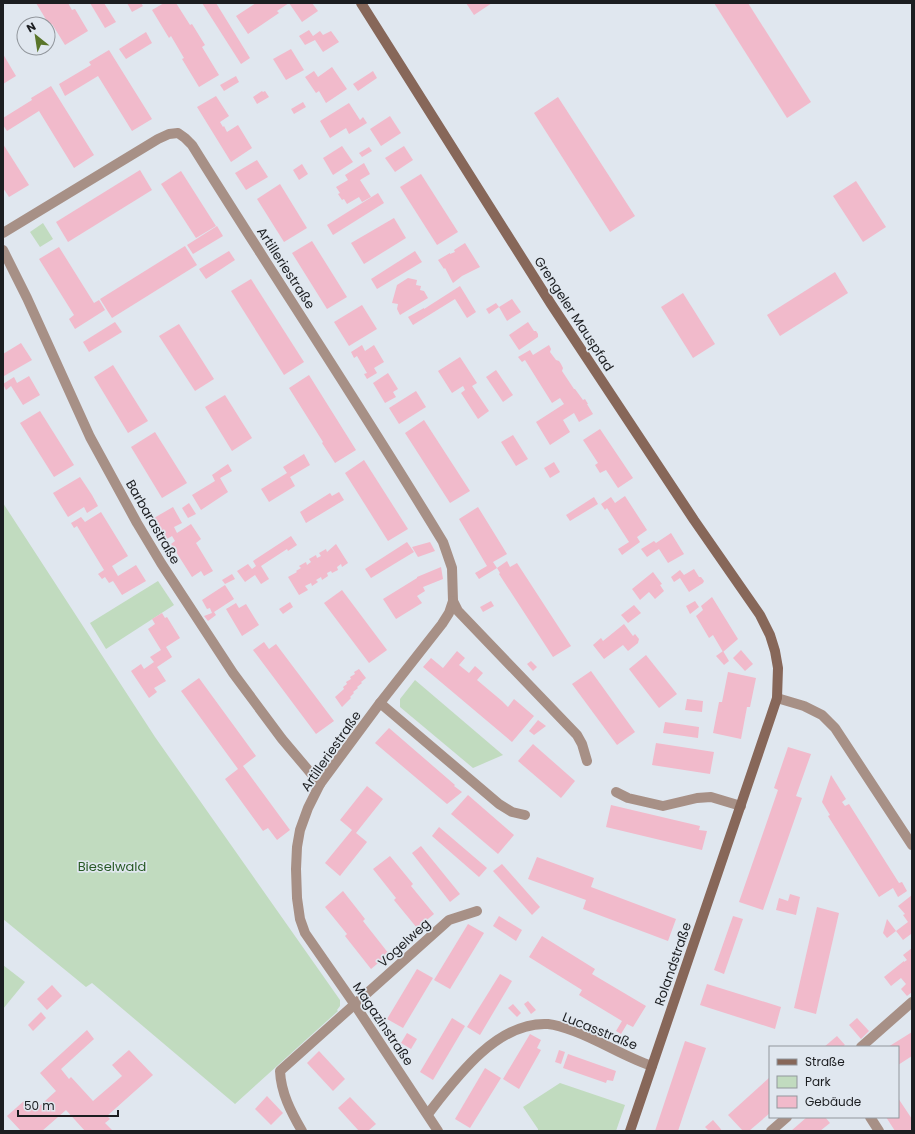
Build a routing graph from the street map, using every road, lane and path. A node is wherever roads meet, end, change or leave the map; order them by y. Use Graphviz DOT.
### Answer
graph roads {
  1 [pos="361,3"];
  2 [pos="3,233"];
  3 [pos="3,250"];
  4 [pos="453,601"];
  5 [pos="770,635"];
  6 [pos="777,698"];
  7 [pos="380,703"];
  8 [pos="587,761"];
  9 [pos="320,784"];
  10 [pos="616,792"];
  11 [pos="741,806"];
  12 [pos="525,816"];
  13 [pos="912,845"];
  14 [pos="477,912"];
  15 [pos="305,933"];
  16 [pos="912,1002"];
  17 [pos="355,1005"];
  18 [pos="862,1046"];
  19 [pos="652,1066"];
  20 [pos="428,1114"];
  21 [pos="786,1118"];
  22 [pos="871,1118"];
  23 [pos="302,1131"];
  24 [pos="438,1131"];
  25 [pos="630,1131"];
  26 [pos="771,1131"];
  27 [pos="879,1131"];
  1 -- 5 [label="main road, Grengeler Mauspfad"];
  2 -- 4 [label="street, Artilleriestraße"];
  3 -- 9 [label="street, Barbarastraße"];
  4 -- 7 [label="street, Artilleriestraße"];
  4 -- 8 [label="street"];
  5 -- 6 [label="main road, Rolandstraße"];
  6 -- 11 [label="main road, Rolandstraße"];
  6 -- 13 [label="street"];
  7 -- 9 [label="street, Artilleriestraße"];
  7 -- 12 [label="street"];
  9 -- 15 [label="street, Artilleriestraße"];
  10 -- 11 [label="street"];
  11 -- 19 [label="main road, Rolandstraße"];
  14 -- 17 [label="street, Vogelweg"];
  15 -- 17 [label="street, Magazinstraße"];
  16 -- 18 [label="street"];
  17 -- 20 [label="street, Magazinstraße"];
  17 -- 23 [label="street, Vogelweg"];
  19 -- 20 [label="street, Lucasstraße"];
  19 -- 25 [label="main road, Rolandstraße"];
  20 -- 24 [label="street, Magazinstraße"];
  21 -- 26 [label="street"];
  22 -- 27 [label="street"];
}
